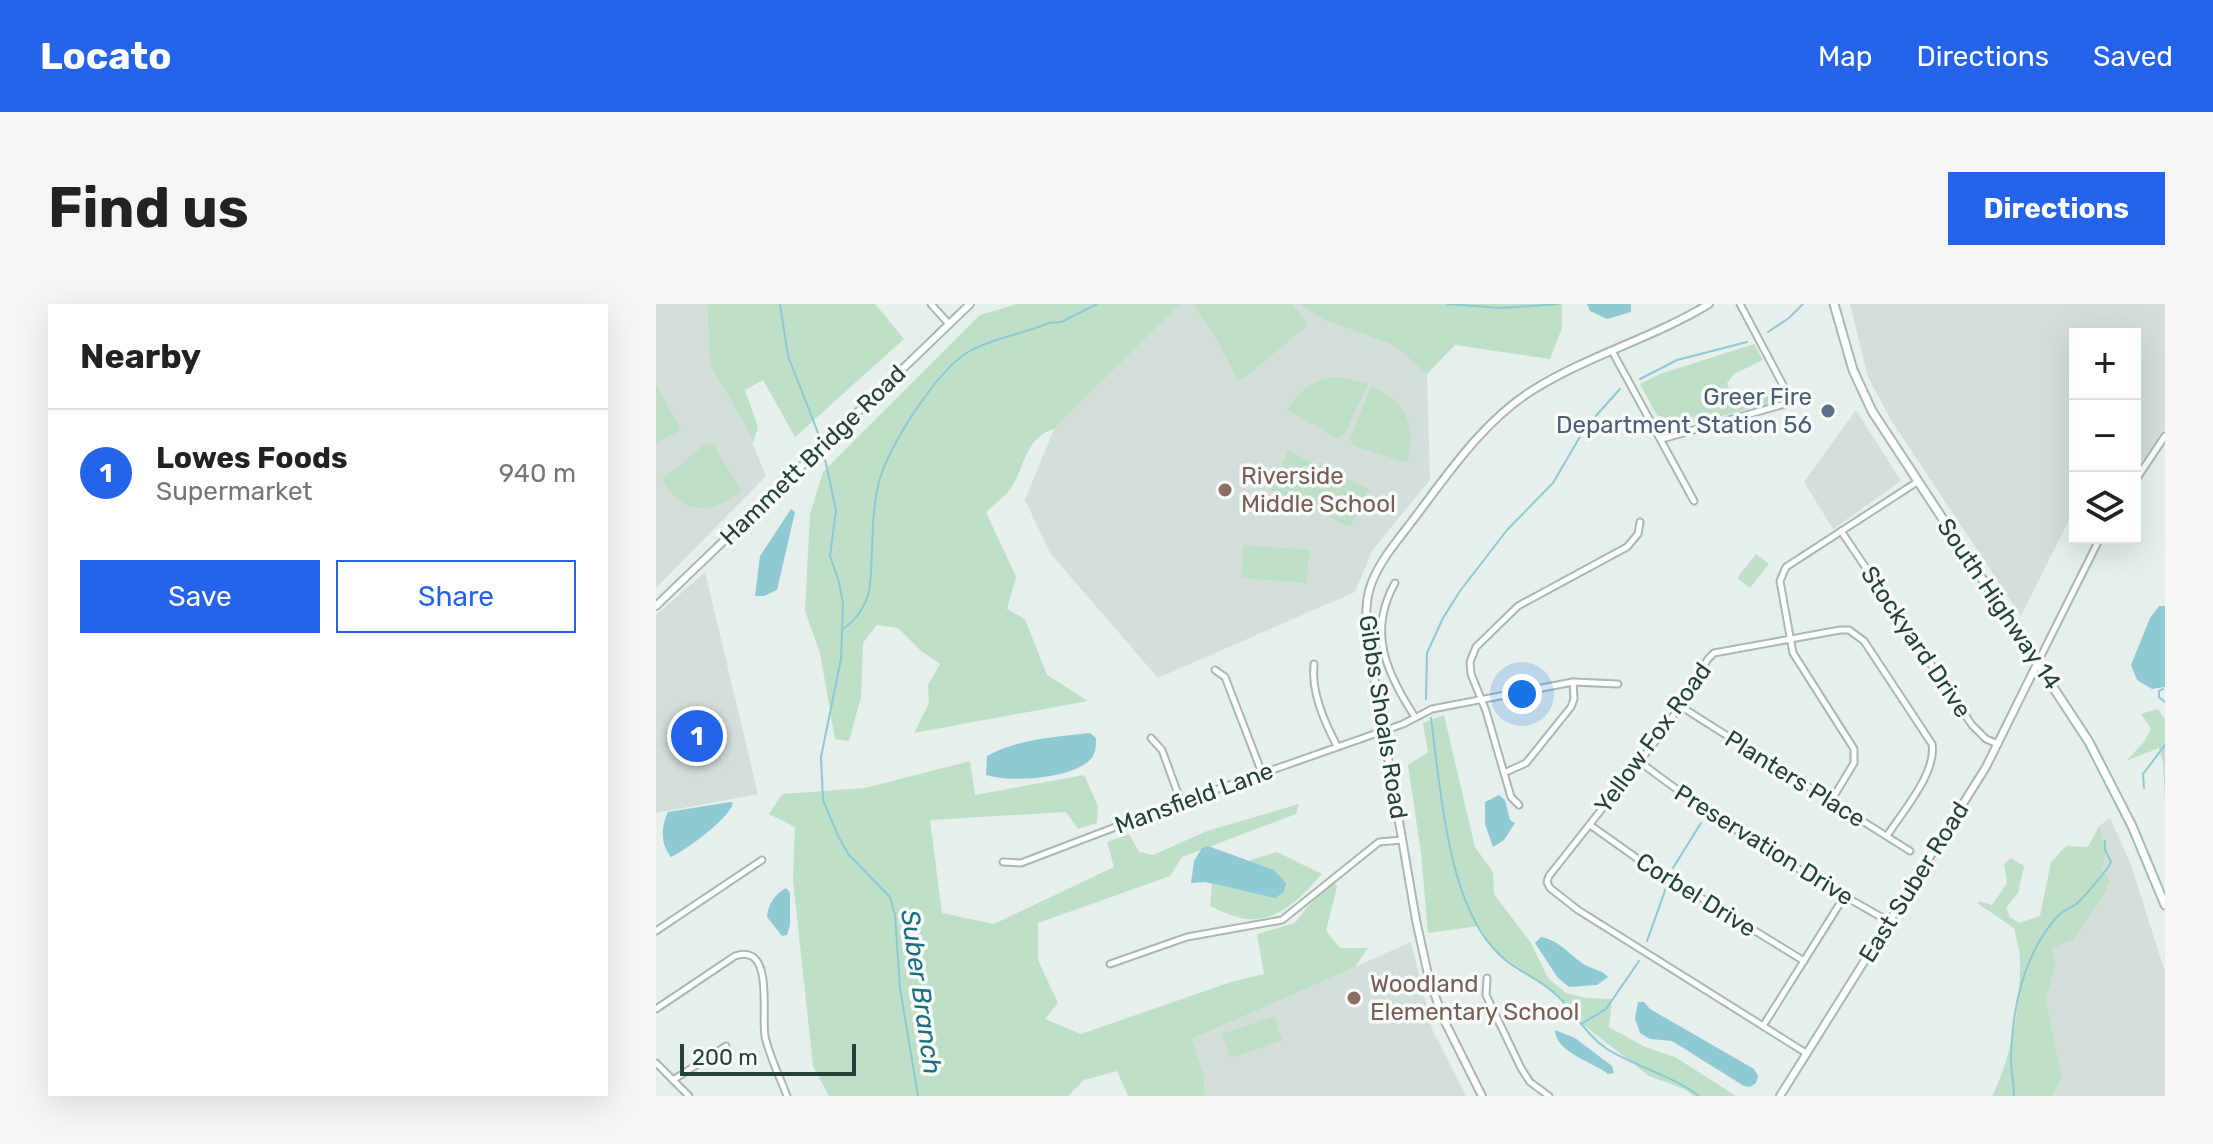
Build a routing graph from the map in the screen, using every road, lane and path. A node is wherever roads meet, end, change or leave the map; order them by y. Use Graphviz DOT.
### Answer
graph roads {
  1 [pos="931,304"];
  2 [pos="970,304"];
  3 [pos="1709,304"];
  4 [pos="1740,304"];
  5 [pos="1834,304"];
  6 [pos="949,324"];
  7 [pos="1611,350"];
  8 [pos="2165,436"];
  9 [pos="1662,439"];
  10 [pos="2141,472"];
  11 [pos="1917,482"];
  12 [pos="1694,501"];
  13 [pos="1640,522"];
  14 [pos="1841,531"];
  15 [pos="2097,544"];
  16 [pos="1395,583"];
  17 [pos="656,606"];
  18 [pos="1790,638"];
  19 [pos="2038,662"];
  20 [pos="1314,664"];
  21 [pos="1215,670"];
  22 [pos="1573,682"];
  23 [pos="1618,684"];
  24 [pos="1481,699"];
  25 [pos="1680,706"];
  26 [pos="1415,717"];
  27 [pos="1384,730"];
  28 [pos="1151,738"];
  29 [pos="1999,744"];
  30 [pos="1337,746"];
  31 [pos="1640,762"];
  32 [pos="1262,773"];
  33 [pos="1504,773"];
  34 [pos="1831,801"];
  35 [pos="1181,802"];
  36 [pos="1519,805"];
  37 [pos="1590,825"];
  38 [pos="1887,836"];
  39 [pos="1402,840"];
  40 [pos="1910,851"];
  41 [pos="762,860"];
  42 [pos="1003,862"];
  43 [pos="1844,897"];
  44 [pos="2165,905"];
  45 [pos="1890,922"];
  46 [pos="656,931"];
  47 [pos="1804,961"];
  48 [pos="1110,964"];
  49 [pos="1487,978"];
  50 [pos="656,1009"];
  51 [pos="1763,1026"];
  52 [pos="726,1046"];
  53 [pos="1806,1053"];
  54 [pos="656,1063"];
  55 [pos="673,1080"];
  56 [pos="689,1096"];
  57 [pos="787,1096"];
  58 [pos="1482,1096"];
  59 [pos="1549,1096"];
  60 [pos="1780,1096"];
  1 -- 6 [label="street"];
  2 -- 6 [label="street, Hammett Bridge Road"];
  3 -- 7 [label="street, Gibbs Shoals Road"];
  4 -- 9 [label="street"];
  5 -- 11 [label="main road, South Highway 14"];
  6 -- 17 [label="street, Hammett Bridge Road"];
  7 -- 9 [label="street"];
  7 -- 27 [label="street, Gibbs Shoals Road"];
  8 -- 10 [label="street"];
  9 -- 12 [label="street"];
  11 -- 14 [label="street"];
  11 -- 19 [label="main road, South Highway 14"];
  13 -- 24 [label="street"];
  14 -- 18 [label="street"];
  14 -- 29 [label="street, Stockyard Drive"];
  15 -- 19 [label="street"];
  16 -- 26 [label="street"];
  18 -- 25 [label="street, Yellow Fox Road"];
  18 -- 34 [label="street"];
  18 -- 38 [label="street, Yellow Fox Road"];
  19 -- 29 [label="street, East Suber Road"];
  19 -- 44 [label="main road, South Highway 14"];
  20 -- 30 [label="street"];
  21 -- 32 [label="street"];
  22 -- 23 [label="street, Mansfield Lane"];
  22 -- 24 [label="street, Mansfield Lane"];
  22 -- 33 [label="street"];
  24 -- 26 [label="street, Mansfield Lane"];
  24 -- 33 [label="street"];
  25 -- 31 [label="street, Yellow Fox Road"];
  25 -- 34 [label="street, Planters Place"];
  26 -- 27 [label="street, Mansfield Lane"];
  27 -- 30 [label="street, Mansfield Lane"];
  27 -- 39 [label="street, Gibbs Shoals Road"];
  28 -- 35 [label="street"];
  29 -- 45 [label="street, East Suber Road"];
  30 -- 32 [label="street, Mansfield Lane"];
  31 -- 37 [label="street, Yellow Fox Road"];
  31 -- 43 [label="street, Preservation Drive"];
  32 -- 35 [label="street, Mansfield Lane"];
  33 -- 36 [label="street"];
  34 -- 38 [label="street, Planters Place"];
  35 -- 42 [label="street, Mansfield Lane"];
  37 -- 47 [label="street, Corbel Drive"];
  37 -- 51 [label="street, Yellow Fox Road"];
  38 -- 40 [label="street, Planters Place"];
  39 -- 48 [label="street"];
  39 -- 58 [label="street, Gibbs Shoals Road"];
  41 -- 46 [label="street"];
  43 -- 45 [label="street, Preservation Drive"];
  43 -- 47 [label="street"];
  45 -- 53 [label="street, East Suber Road"];
  47 -- 51 [label="street"];
  49 -- 59 [label="street"];
  50 -- 57 [label="street"];
  51 -- 53 [label="street, Yellow Fox Road"];
  52 -- 55 [label="street"];
  53 -- 60 [label="street, East Suber Road"];
  54 -- 55 [label="street"];
  55 -- 56 [label="street"];
}
